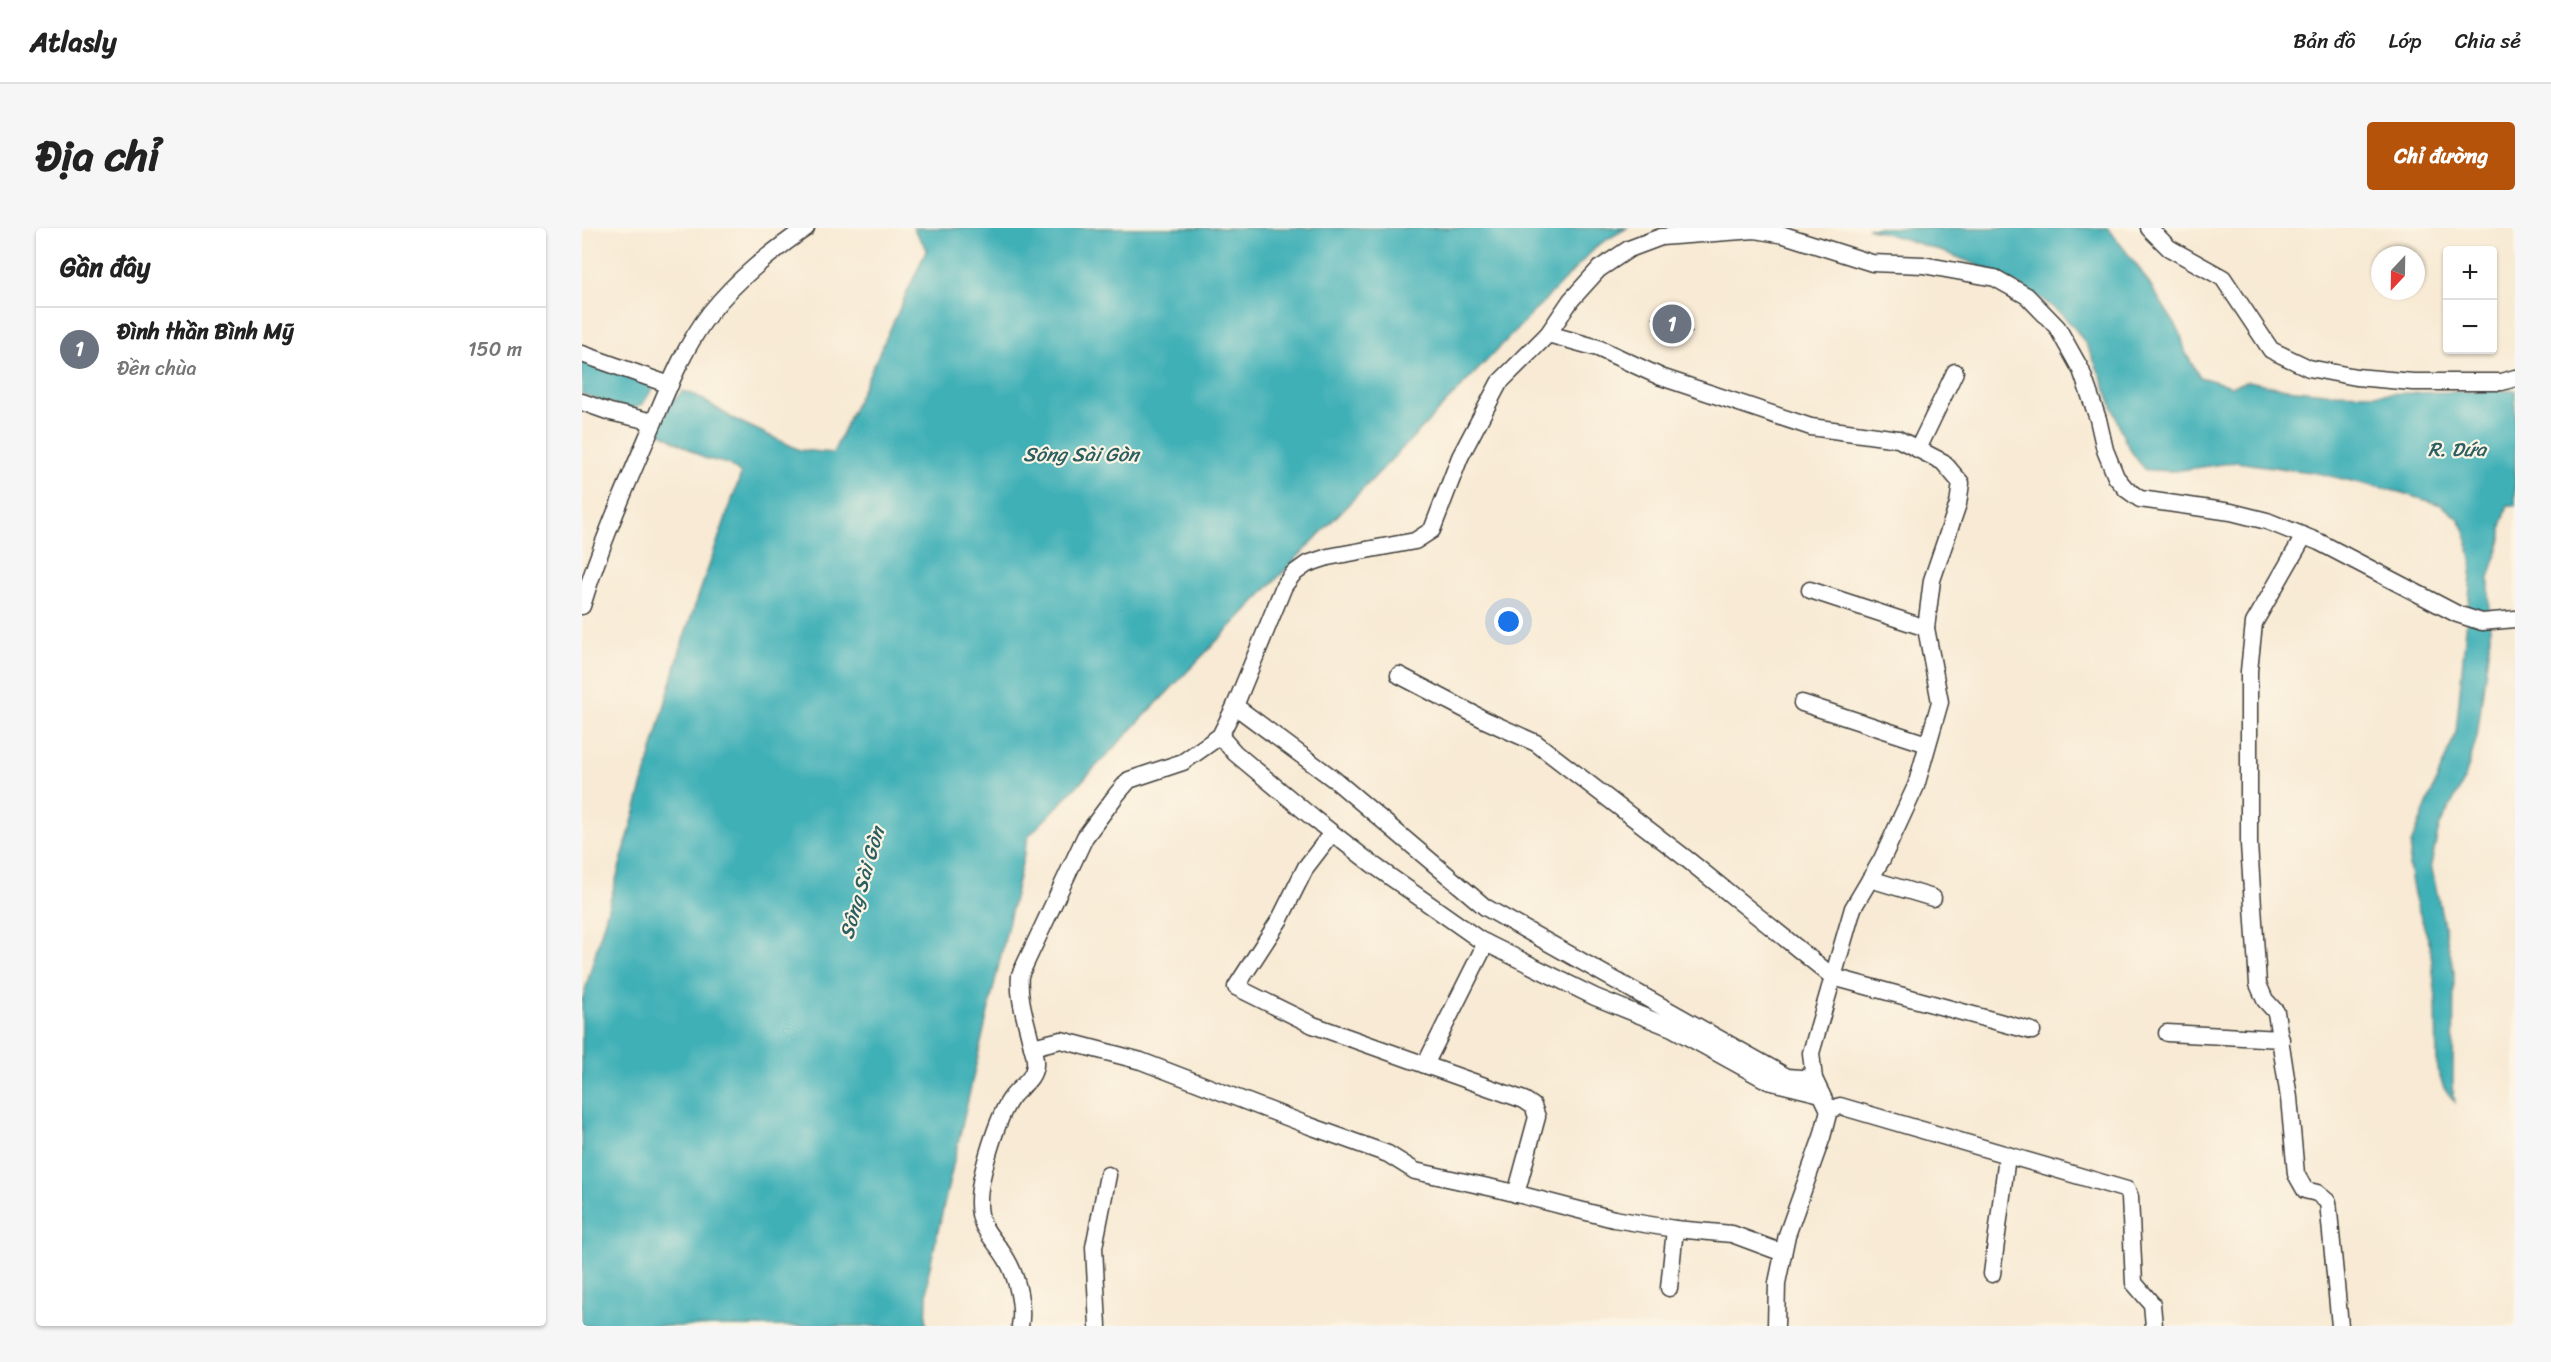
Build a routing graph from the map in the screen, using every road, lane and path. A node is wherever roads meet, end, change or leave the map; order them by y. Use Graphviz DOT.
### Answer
graph roads {
  1 [pos="806,228"];
  2 [pos="2149,228"];
  3 [pos="1548,334"];
  4 [pos="582,354"];
  5 [pos="1954,372"];
  6 [pos="2515,378"];
  7 [pos="670,385"];
  8 [pos="582,402"];
  9 [pos="654,422"];
  10 [pos="1918,449"];
  11 [pos="2304,536"];
  12 [pos="1810,590"];
  13 [pos="582,606"];
  14 [pos="2515,619"];
  15 [pos="1926,628"];
  16 [pos="1399,675"];
  17 [pos="1802,703"];
  18 [pos="1235,706"];
  19 [pos="1220,736"];
  20 [pos="1927,744"];
  21 [pos="1332,833"];
  22 [pos="1870,879"];
  23 [pos="1934,898"];
  24 [pos="1486,943"];
  25 [pos="1833,977"];
  26 [pos="2032,1031"];
  27 [pos="2167,1033"];
  28 [pos="2281,1039"];
  29 [pos="1032,1047"];
  30 [pos="1425,1065"];
  31 [pos="1817,1086"];
  32 [pos="1829,1110"];
  33 [pos="2007,1156"];
  34 [pos="1108,1174"];
  35 [pos="1516,1194"];
  36 [pos="1675,1229"];
  37 [pos="1783,1252"];
  38 [pos="1992,1274"];
  39 [pos="1669,1288"];
  40 [pos="1020,1326"];
  41 [pos="1098,1326"];
  42 [pos="1776,1326"];
  43 [pos="2154,1326"];
  44 [pos="2340,1326"];
  1 -- 7 [label="street"];
  2 -- 6 [label="street"];
  3 -- 10 [label="street"];
  3 -- 11 [label="street"];
  3 -- 18 [label="street"];
  4 -- 7 [label="street"];
  5 -- 10 [label="street"];
  7 -- 9 [label="street"];
  8 -- 9 [label="street"];
  9 -- 13 [label="street"];
  10 -- 15 [label="street"];
  11 -- 14 [label="street"];
  11 -- 28 [label="street"];
  12 -- 15 [label="street"];
  15 -- 20 [label="street"];
  16 -- 25 [label="street"];
  17 -- 20 [label="street"];
  18 -- 19 [label="street"];
  18 -- 31 [label="street"];
  19 -- 21 [label="street"];
  19 -- 29 [label="street"];
  20 -- 22 [label="street"];
  21 -- 24 [label="street"];
  21 -- 30 [label="street"];
  22 -- 23 [label="street"];
  22 -- 25 [label="street"];
  24 -- 30 [label="street"];
  24 -- 31 [label="street"];
  25 -- 26 [label="street"];
  25 -- 31 [label="street"];
  27 -- 28 [label="street"];
  28 -- 44 [label="street"];
  29 -- 35 [label="street"];
  29 -- 40 [label="street"];
  30 -- 35 [label="street"];
  31 -- 32 [label="street"];
  32 -- 33 [label="street"];
  32 -- 37 [label="street"];
  33 -- 38 [label="street"];
  33 -- 43 [label="street"];
  34 -- 41 [label="street"];
  35 -- 36 [label="street"];
  36 -- 37 [label="street"];
  36 -- 39 [label="street"];
  37 -- 42 [label="street"];
}
